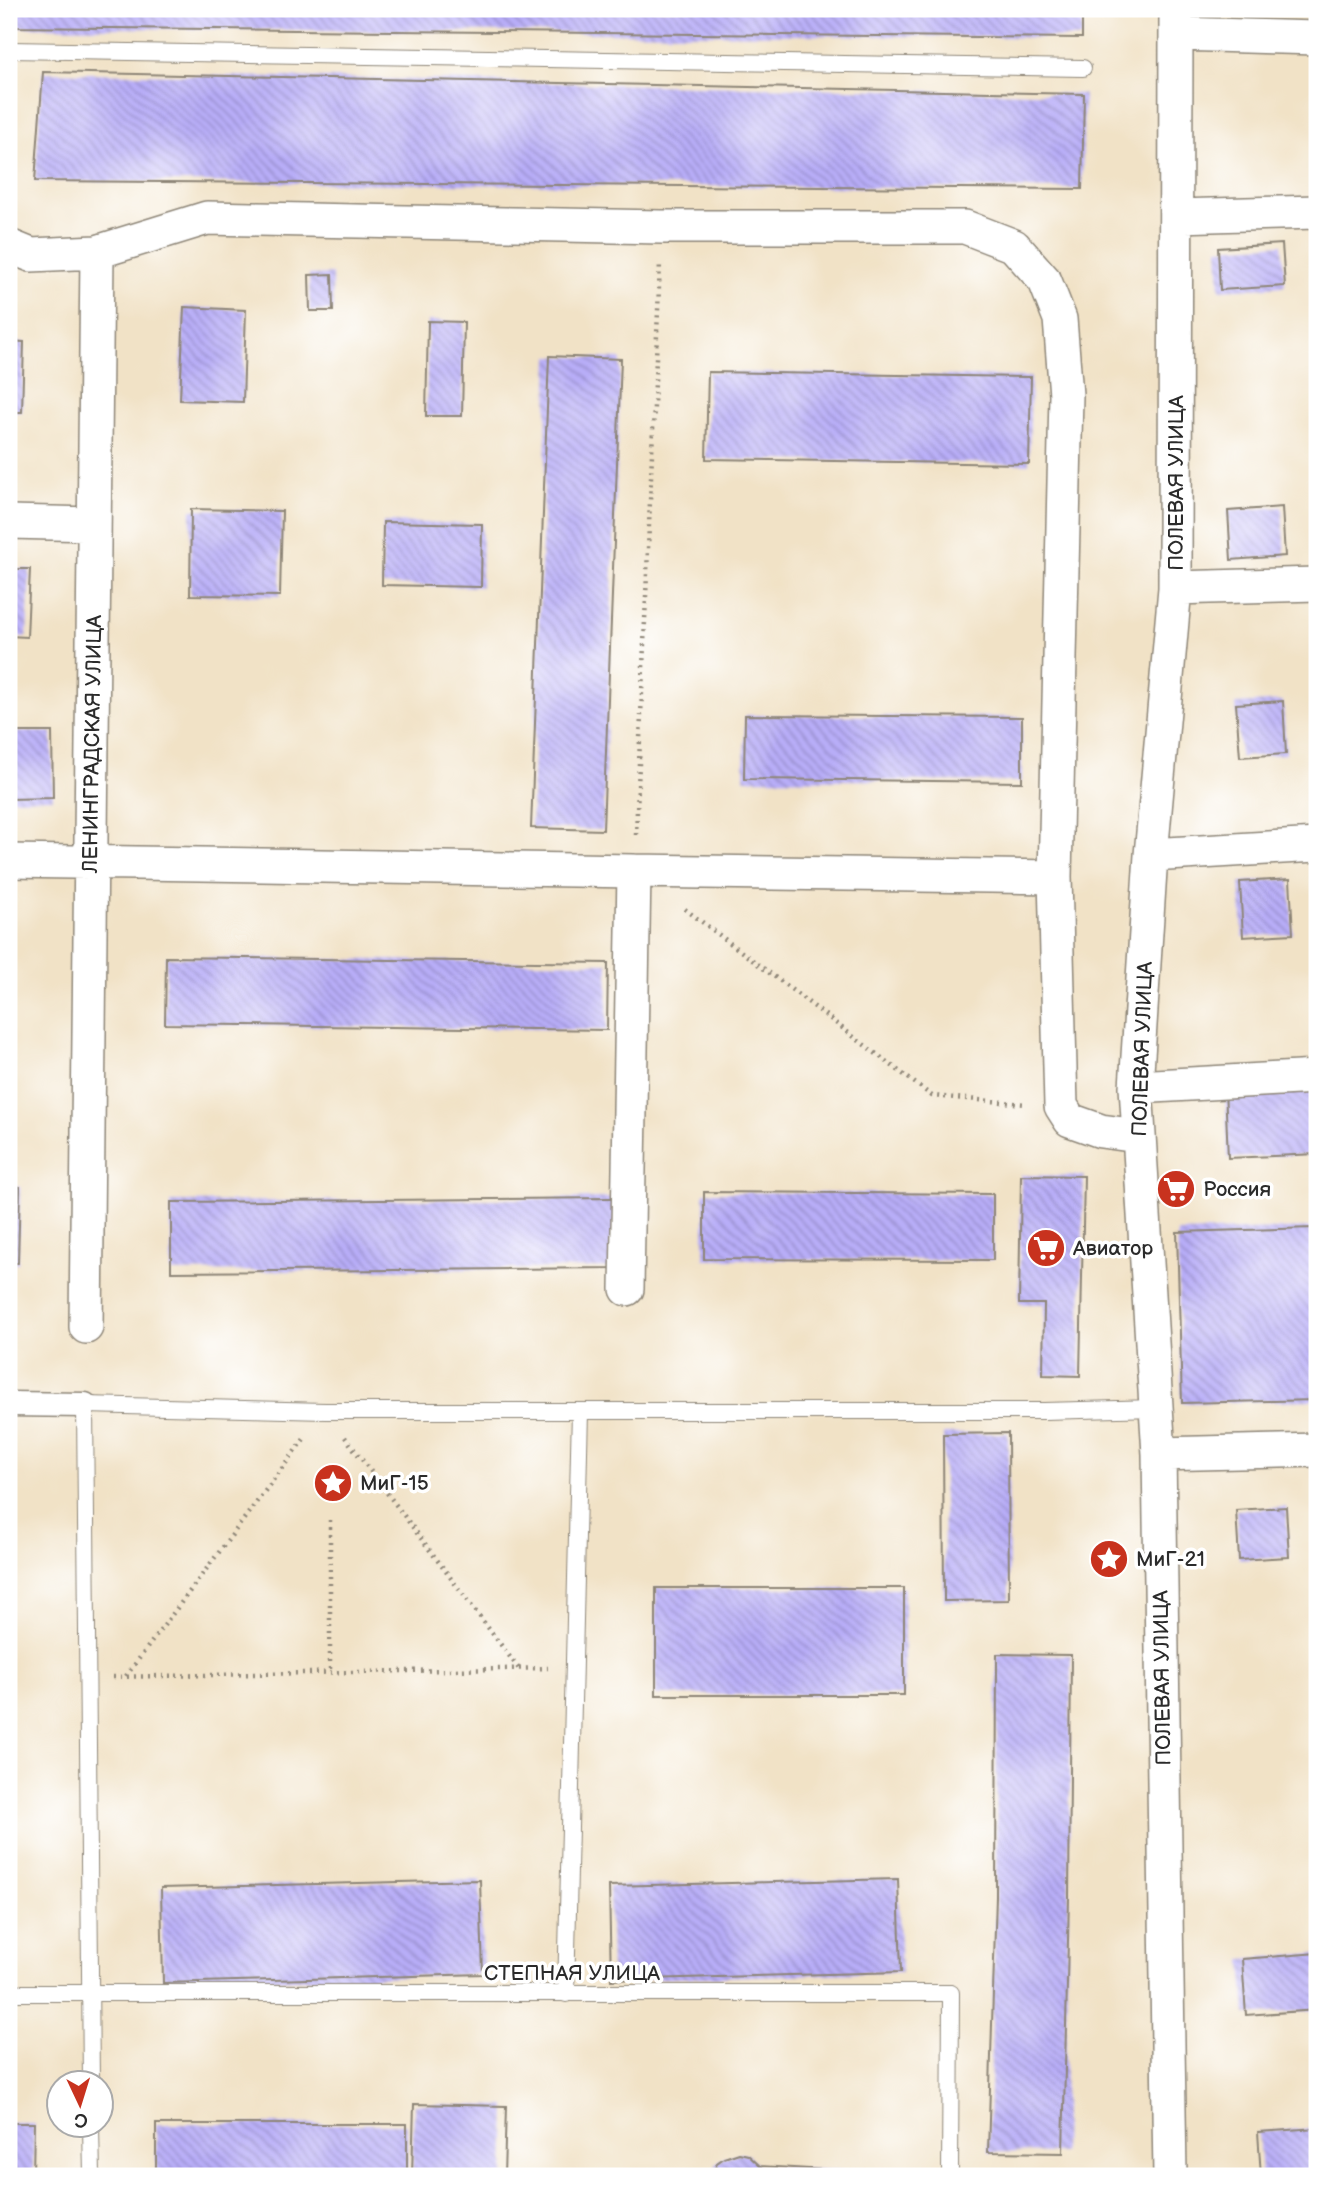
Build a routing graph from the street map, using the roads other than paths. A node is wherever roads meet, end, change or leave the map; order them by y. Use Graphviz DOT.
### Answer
graph roads {
  1 [pos="1177,21"];
  2 [pos="1317,38"];
  3 [pos="9,50"];
  4 [pos="1083,68"];
  5 [pos="1317,212"];
  6 [pos="1177,216"];
  7 [pos="9,246"];
  8 [pos="97,252"];
  9 [pos="9,522"];
  10 [pos="94,524"];
  11 [pos="1317,584"];
  12 [pos="1175,588"];
  13 [pos="1317,845"];
  14 [pos="1151,855"];
  15 [pos="9,861"];
  16 [pos="90,862"];
  17 [pos="634,871"];
  18 [pos="1055,877"];
  19 [pos="1317,1077"];
  20 [pos="1136,1087"];
  21 [pos="1138,1136"];
  22 [pos="627,1289"];
  23 [pos="86,1327"];
  24 [pos="9,1404"];
  25 [pos="85,1405"];
  26 [pos="1155,1408"];
  27 [pos="580,1411"];
  28 [pos="1317,1450"];
  29 [pos="1159,1454"];
  30 [pos="9,1993"];
  31 [pos="91,1994"];
  32 [pos="566,1994"];
  33 [pos="91,2070"];
  34 [pos="91,2140"];
  35 [pos="92,2176"];
  36 [pos="950,2176"];
  37 [pos="1170,2176"];
  1 -- 2 [label="street"];
  1 -- 6 [label="street, ПОЛЕВАЯ УЛИЦА"];
  3 -- 4 [label="lane"];
  5 -- 6 [label="street"];
  6 -- 12 [label="street, ПОЛЕВАЯ УЛИЦА"];
  7 -- 8 [label="street"];
  8 -- 10 [label="street, ЛЕНИНГРАДСКАЯ УЛИЦА"];
  8 -- 18 [label="street"];
  9 -- 10 [label="street"];
  10 -- 16 [label="street, ЛЕНИНГРАДСКАЯ УЛИЦА"];
  11 -- 12 [label="street"];
  12 -- 14 [label="street, ПОЛЕВАЯ УЛИЦА"];
  13 -- 14 [label="street"];
  14 -- 20 [label="street, ПОЛЕВАЯ УЛИЦА"];
  15 -- 16 [label="street"];
  16 -- 17 [label="street"];
  16 -- 23 [label="street, ЛЕНИНГРАДСКАЯ УЛИЦА"];
  17 -- 18 [label="street"];
  17 -- 22 [label="street"];
  18 -- 21 [label="street"];
  19 -- 20 [label="street"];
  20 -- 21 [label="street, ПОЛЕВАЯ УЛИЦА"];
  21 -- 26 [label="street, ПОЛЕВАЯ УЛИЦА"];
  24 -- 25 [label="street"];
  25 -- 27 [label="lane"];
  25 -- 31 [label="lane"];
  26 -- 27 [label="lane"];
  26 -- 29 [label="street, ПОЛЕВАЯ УЛИЦА"];
  27 -- 32 [label="lane"];
  28 -- 29 [label="street"];
  29 -- 37 [label="street, ПОЛЕВАЯ УЛИЦА"];
  30 -- 31 [label="lane, СТЕПНАЯ УЛИЦА"];
  31 -- 32 [label="lane, СТЕПНАЯ УЛИЦА"];
  31 -- 33 [label="lane"];
  32 -- 36 [label="lane, СТЕПНАЯ УЛИЦА"];
  34 -- 35 [label="lane"];
}
